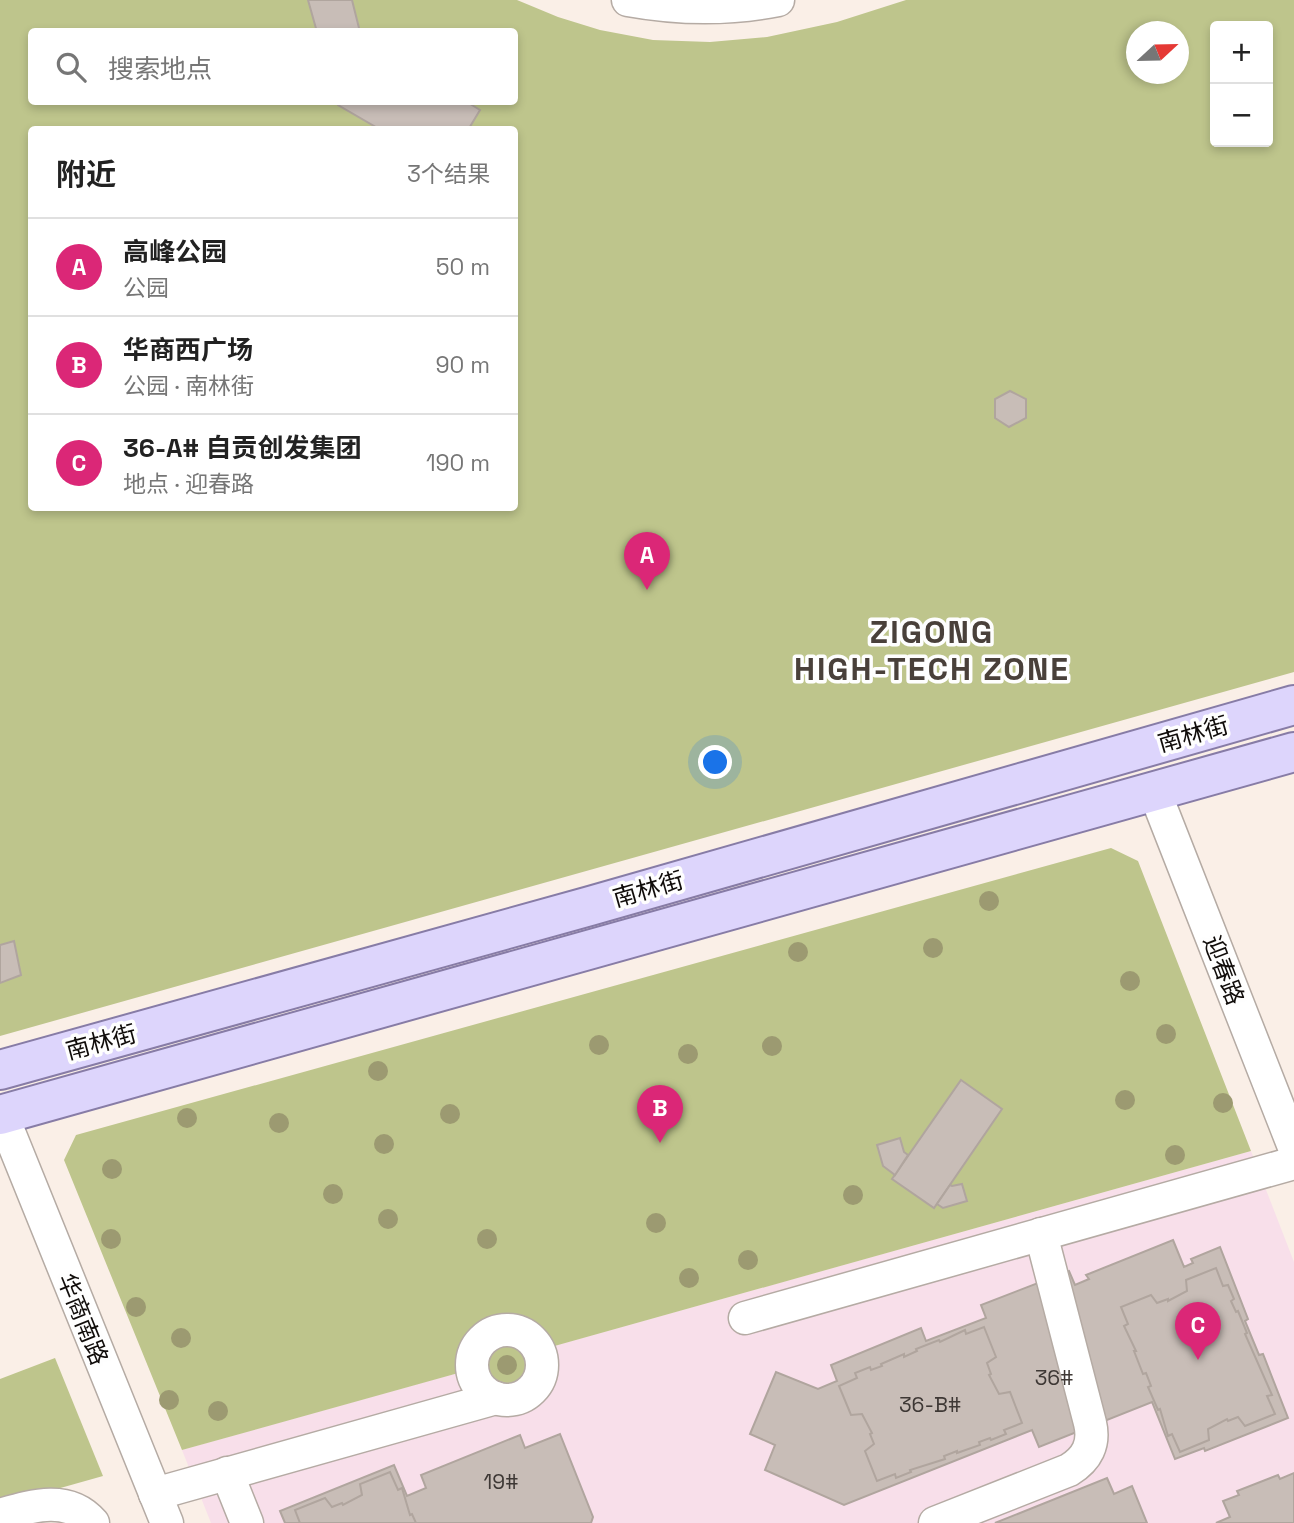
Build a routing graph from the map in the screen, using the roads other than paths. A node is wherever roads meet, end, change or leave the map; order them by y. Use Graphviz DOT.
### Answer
graph roads {
  1 [pos="628,0"];
  2 [pos="778,0"];
  3 [pos="1294,705"];
  4 [pos="1294,752"];
  5 [pos="1154,793"];
  6 [pos="0,1070"];
  7 [pos="1,1115"];
  8 [pos="1294,1147"];
  9 [pos="1294,1163"];
  10 [pos="1041,1234"];
  11 [pos="746,1318"];
  12 [pos="486,1389"];
  13 [pos="227,1473"];
  14 [pos="155,1494"];
  15 [pos="0,1515"];
  16 [pos="93,1523"];
  17 [pos="167,1523"];
  18 [pos="247,1523"];
  19 [pos="935,1523"];
  1 -- 2 [label="street"];
  3 -- 6 [label="main road, 南林街"];
  4 -- 5 [label="main road, 南林街"];
  5 -- 7 [label="main road, 南林街"];
  5 -- 8 [label="street, 迎春路"];
  7 -- 14 [label="street, 华商南路"];
  9 -- 10 [label="street"];
  10 -- 11 [label="street"];
  10 -- 19 [label="street"];
  12 -- 13 [label="street"];
  13 -- 14 [label="street"];
  13 -- 18 [label="street"];
  14 -- 17 [label="street, 华商南路"];
  15 -- 16 [label="street"];
}
